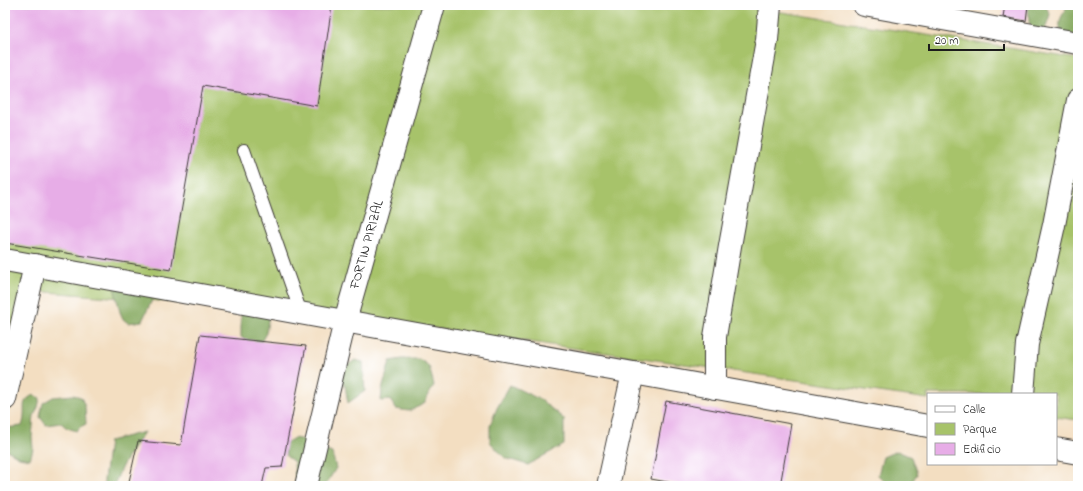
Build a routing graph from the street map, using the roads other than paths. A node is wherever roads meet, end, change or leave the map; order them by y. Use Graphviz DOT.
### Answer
graph roads {
  1 [pos="434,5"];
  2 [pos="770,5"];
  3 [pos="864,5"];
  4 [pos="1078,43"];
  5 [pos="1078,100"];
  6 [pos="244,150"];
  7 [pos="5,260"];
  8 [pos="35,265"];
  9 [pos="301,313"];
  10 [pos="345,321"];
  11 [pos="633,373"];
  12 [pos="716,388"];
  13 [pos="1023,393"];
  14 [pos="5,399"];
  15 [pos="927,426"];
  16 [pos="1057,449"];
  17 [pos="1078,453"];
  18 [pos="306,486"];
  19 [pos="608,486"];
  1 -- 10 [label="street, FORTIN PIRIZAL"];
  2 -- 12 [label="street"];
  3 -- 4 [label="street"];
  5 -- 13 [label="street"];
  6 -- 9 [label="lane"];
  7 -- 8 [label="street"];
  8 -- 9 [label="street"];
  8 -- 14 [label="street"];
  9 -- 10 [label="street"];
  10 -- 11 [label="street"];
  10 -- 18 [label="street, FORTIN PIRIZAL"];
  11 -- 12 [label="street"];
  11 -- 19 [label="street"];
  12 -- 15 [label="street"];
  16 -- 17 [label="street"];
}
